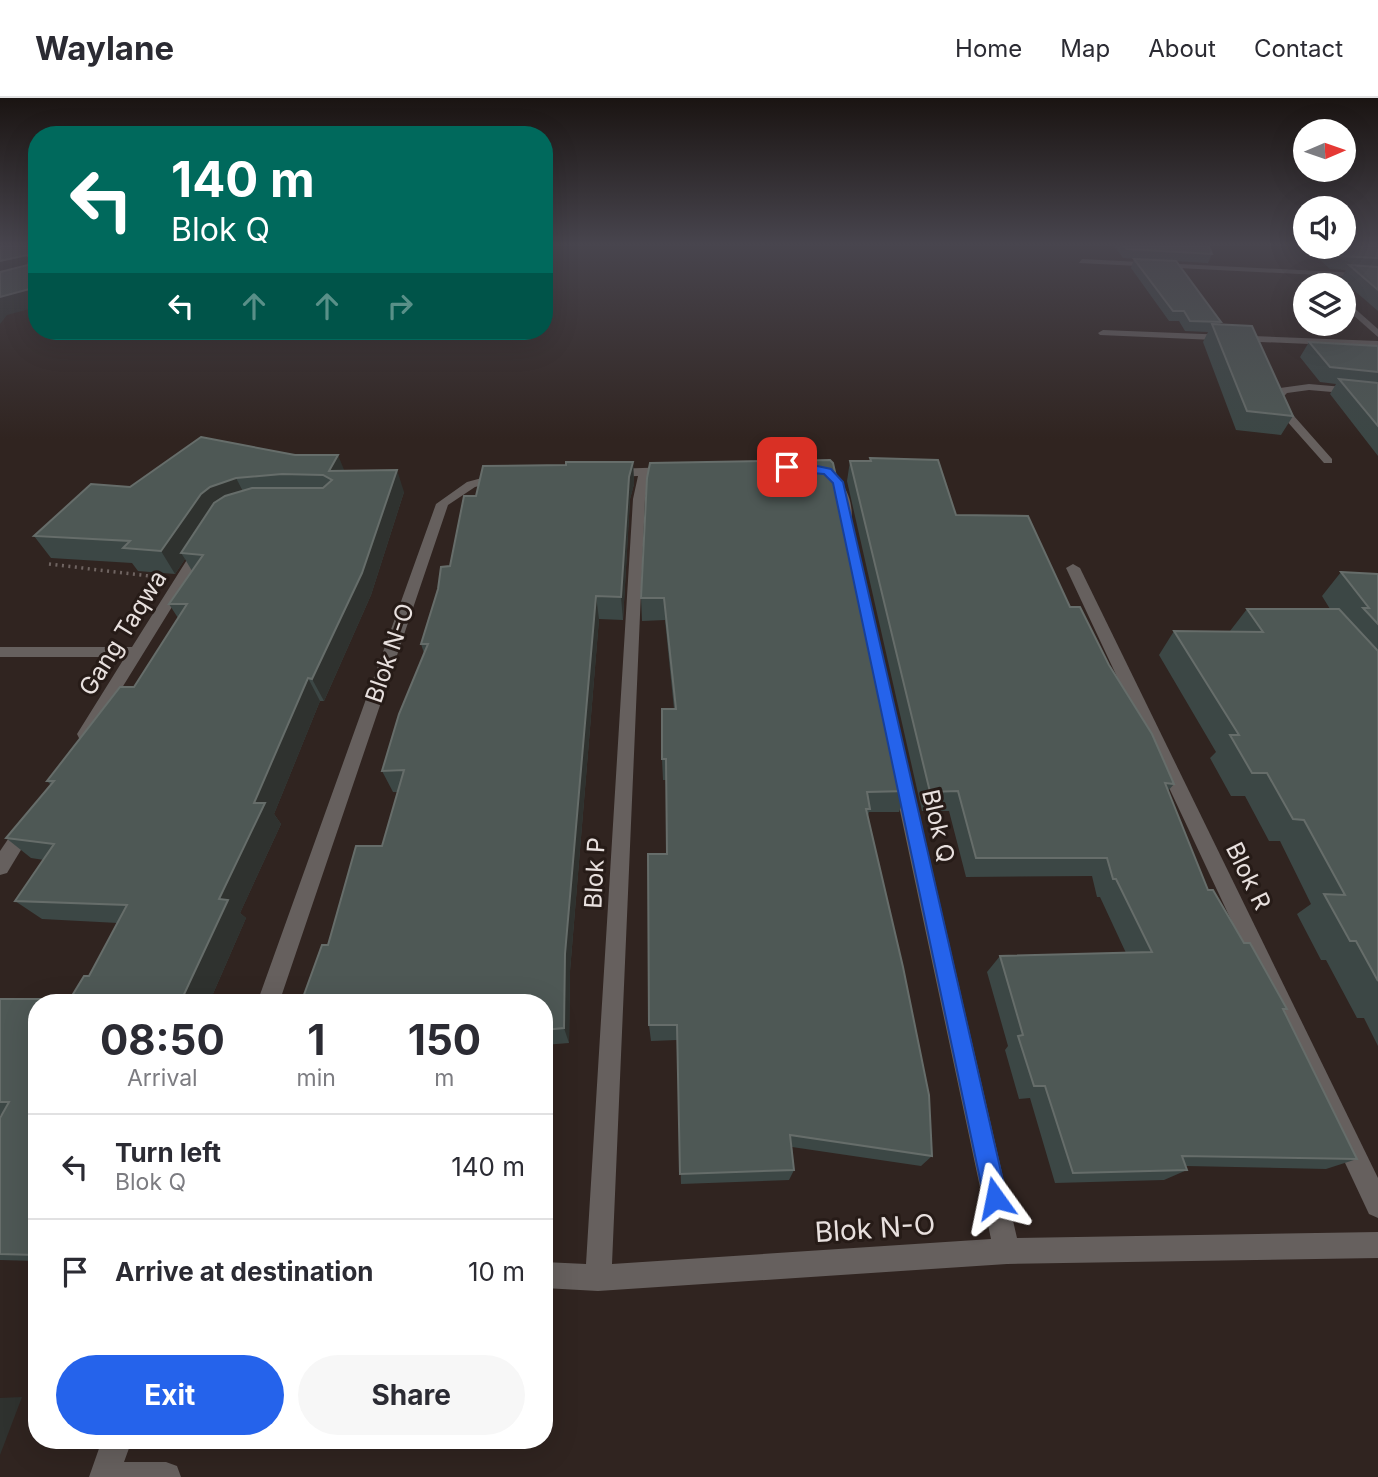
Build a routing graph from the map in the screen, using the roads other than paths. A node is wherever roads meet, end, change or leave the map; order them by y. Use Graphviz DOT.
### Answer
graph roads {
  1 [pos="1356,312"];
  2 [pos="1360,315"];
  3 [pos="1378,315"];
  4 [pos="1216,323"];
  5 [pos="1103,334"];
  6 [pos="1378,334"];
  7 [pos="1228,338"];
  8 [pos="1378,344"];
  9 [pos="1378,393"];
  10 [pos="1328,461"];
  11 [pos="798,467"];
  12 [pos="685,471"];
  13 [pos="645,472"];
  14 [pos="591,473"];
  15 [pos="523,475"];
  16 [pos="211,532"];
  17 [pos="851,547"];
  18 [pos="1073,568"];
  19 [pos="0,652"];
  20 [pos="138,652"];
  21 [pos="896,750"];
  22 [pos="74,752"];
  23 [pos="37,809"];
  24 [pos="0,867"];
  25 [pos="271,994"];
  26 [pos="1378,1205"];
  27 [pos="1378,1245"];
  28 [pos="1007,1251"];
  29 [pos="553,1276"];
  30 [pos="598,1278"];
  31 [pos="114,1449"];
  32 [pos="104,1477"];
  33 [pos="166,1477"];
  1 -- 2 [label="street"];
  2 -- 3 [label="street"];
  2 -- 6 [label="street"];
  4 -- 7 [label="street"];
  5 -- 7 [label="street"];
  7 -- 8 [label="street"];
  9 -- 10 [label="street"];
  11 -- 17 [label="street"];
  12 -- 13 [label="street"];
  13 -- 14 [label="street"];
  13 -- 30 [label="street, Blok P"];
  15 -- 25 [label="street, Blok N-O"];
  16 -- 20 [label="street, Gang Taqwa"];
  18 -- 26 [label="street, Blok R"];
  19 -- 20 [label="street"];
  20 -- 22 [label="street, Gang Taqwa"];
  21 -- 28 [label="street, Blok Q"];
  23 -- 24 [label="street"];
  27 -- 28 [label="street, Blok N-O"];
  28 -- 30 [label="street, Blok N-O"];
  29 -- 30 [label="street, Blok N-O"];
  31 -- 32 [label="street"];
  32 -- 33 [label="street"];
}
